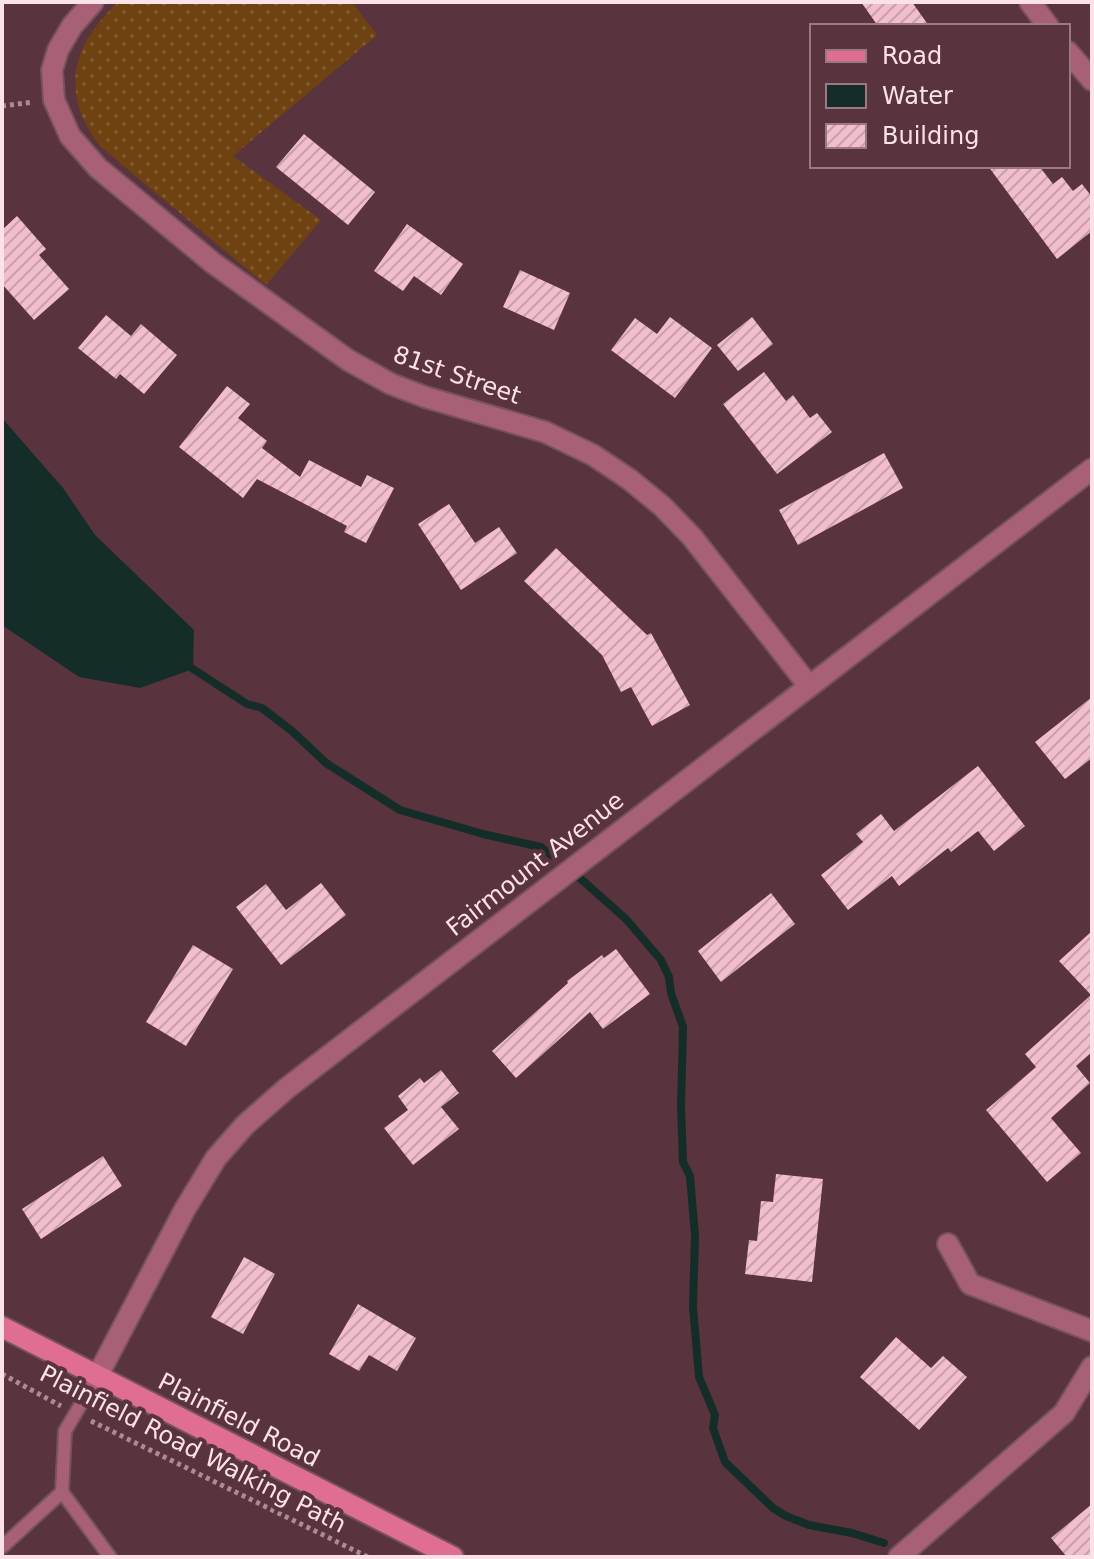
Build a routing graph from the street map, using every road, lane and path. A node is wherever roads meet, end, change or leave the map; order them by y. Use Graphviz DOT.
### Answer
graph roads {
  1 [pos="93,2"];
  2 [pos="1030,2"];
  3 [pos="1046,24"];
  4 [pos="1070,54"];
  5 [pos="1092,80"];
  6 [pos="1092,469"];
  7 [pos="809,686"];
  8 [pos="948,1244"];
  9 [pos="2,1327"];
  10 [pos="1092,1331"];
  11 [pos="1092,1367"];
  12 [pos="2,1374"];
  13 [pos="97,1377"];
  14 [pos="75,1413"];
  15 [pos="62,1492"];
  16 [pos="2,1547"];
  17 [pos="110,1557"];
  18 [pos="368,1557"];
  19 [pos="453,1557"];
  20 [pos="899,1557"];
  1 -- 7 [label="street, 81st Street"];
  2 -- 3 [label="street"];
  4 -- 5 [label="street"];
  6 -- 7 [label="street, Fairmount Avenue"];
  7 -- 13 [label="street, Fairmount Avenue"];
  8 -- 10 [label="street"];
  9 -- 13 [label="main road, Plainfield Road"];
  11 -- 20 [label="street"];
  12 -- 14 [label="path, Plainfield Road Walking Path"];
  13 -- 14 [label="lane"];
  13 -- 19 [label="main road, Plainfield Road"];
  14 -- 15 [label="lane"];
  14 -- 18 [label="path, Plainfield Road Walking Path"];
  15 -- 16 [label="lane"];
  15 -- 17 [label="lane"];
}
